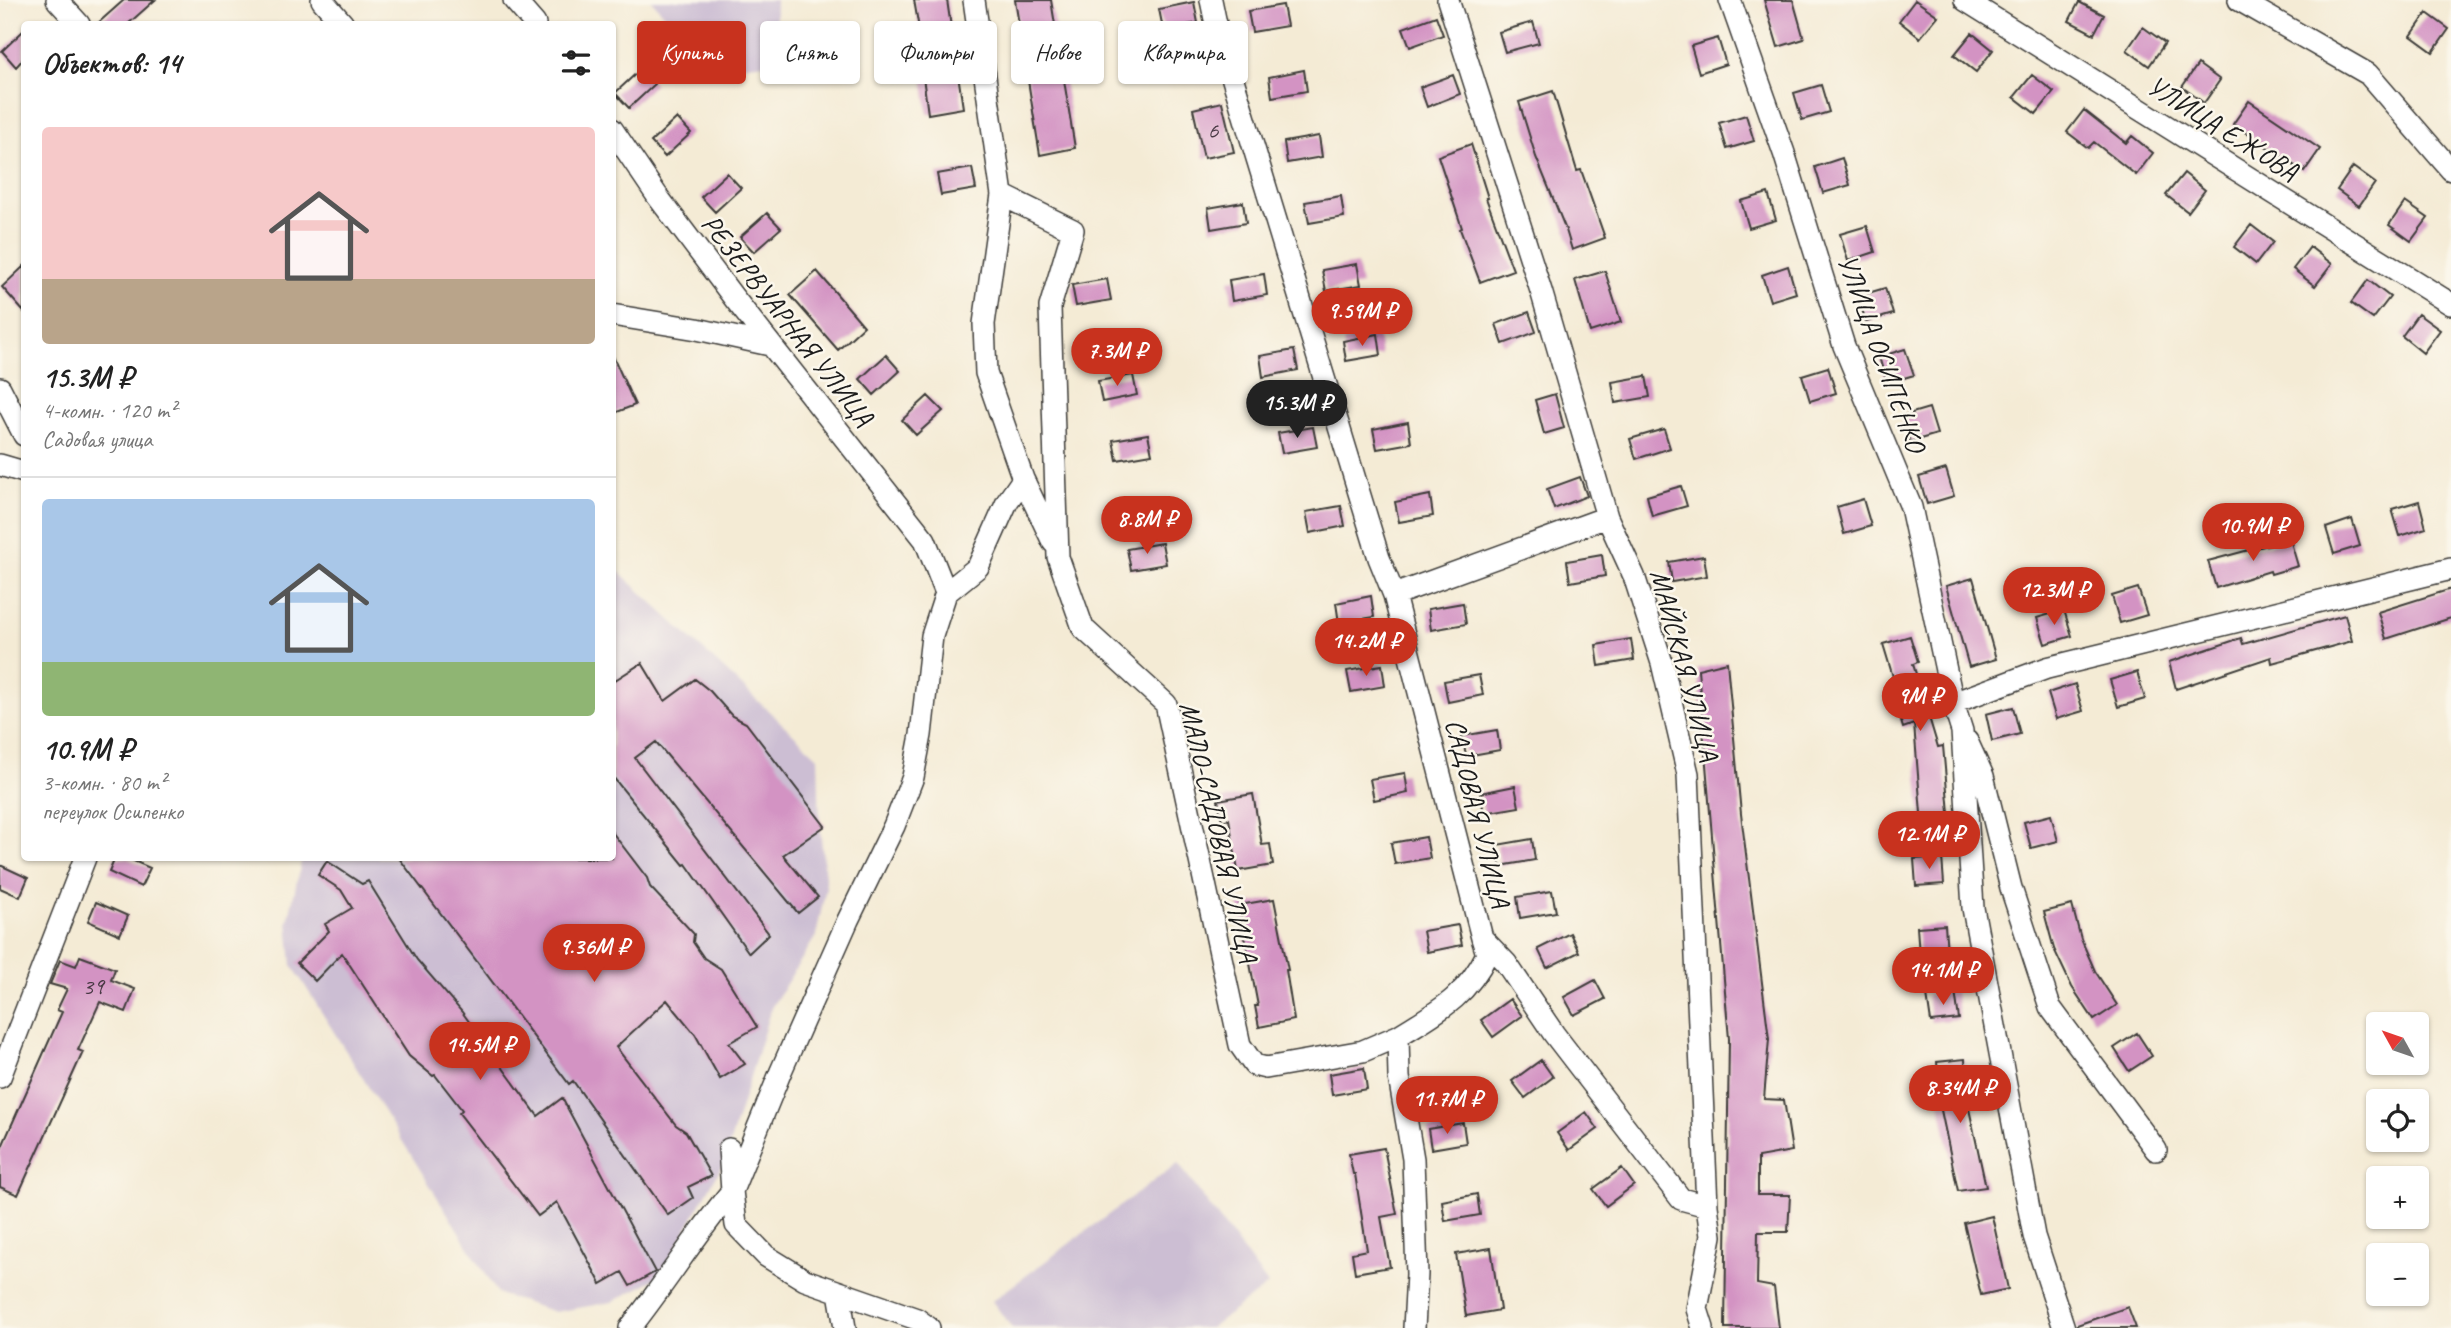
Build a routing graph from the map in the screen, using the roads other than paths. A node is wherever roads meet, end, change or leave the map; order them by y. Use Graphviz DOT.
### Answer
graph roads {
  1 [pos="57,0"];
  2 [pos="322,0"];
  3 [pos="514,0"];
  4 [pos="974,0"];
  5 [pos="1211,0"];
  6 [pos="1448,0"];
  7 [pos="1730,0"];
  8 [pos="1965,0"];
  9 [pos="2239,0"];
  10 [pos="76,21"];
  11 [pos="340,21"];
  12 [pos="532,21"];
  13 [pos="616,135"];
  14 [pos="2451,170"];
  15 [pos="1002,195"];
  16 [pos="2451,304"];
  17 [pos="616,316"];
  18 [pos="770,345"];
  19 [pos="0,388"];
  20 [pos="21,429"];
  21 [pos="0,465"];
  22 [pos="21,471"];
  23 [pos="1023,479"];
  24 [pos="1607,517"];
  25 [pos="1058,557"];
  26 [pos="2451,569"];
  27 [pos="946,593"];
  28 [pos="1394,596"];
  29 [pos="1953,703"];
  30 [pos="1962,731"];
  31 [pos="84,861"];
  32 [pos="1482,938"];
  33 [pos="1398,1035"];
  34 [pos="0,1077"];
  35 [pos="729,1149"];
  36 [pos="2156,1150"];
  37 [pos="732,1191"];
  38 [pos="1707,1206"];
  39 [pos="839,1292"];
  40 [pos="631,1328"];
  41 [pos="845,1328"];
  42 [pos="929,1328"];
  43 [pos="1414,1328"];
  44 [pos="1703,1328"];
  45 [pos="2064,1328"];
  1 -- 10 [label="street"];
  2 -- 11 [label="street"];
  3 -- 12 [label="street"];
  4 -- 15 [label="street"];
  5 -- 28 [label="street, САДОВАЯ УЛИЦА"];
  6 -- 24 [label="street, МАЙСКАЯ УЛИЦА"];
  7 -- 29 [label="street, УЛИЦА ОСИПЕНКО"];
  8 -- 16 [label="street, УЛИЦА ЕЖОВА"];
  9 -- 14 [label="street"];
  13 -- 18 [label="street, РЕЗЕРВУАРНАЯ УЛИЦА"];
  15 -- 23 [label="street"];
  15 -- 25 [label="street, МАЛО-САДОВАЯ УЛИЦА"];
  17 -- 18 [label="street"];
  18 -- 27 [label="street, РЕЗЕРВУАРНАЯ УЛИЦА"];
  19 -- 20 [label="street"];
  21 -- 22 [label="street"];
  23 -- 25 [label="street"];
  23 -- 27 [label="street"];
  24 -- 28 [label="street"];
  24 -- 38 [label="street, МАЙСКАЯ УЛИЦА"];
  25 -- 33 [label="street, МАЛО-САДОВАЯ УЛИЦА"];
  26 -- 29 [label="street"];
  27 -- 37 [label="street"];
  28 -- 32 [label="street, САДОВАЯ УЛИЦА"];
  29 -- 30 [label="street, УЛИЦА ОСИПЕНКО"];
  30 -- 36 [label="street, УЛИЦА ОСИПЕНКО"];
  30 -- 45 [label="street, УЛИЦА ОСИПЕНКО"];
  31 -- 34 [label="street"];
  32 -- 33 [label="street"];
  32 -- 38 [label="street, САДОВАЯ УЛИЦА"];
  33 -- 43 [label="street"];
  35 -- 37 [label="street"];
  37 -- 39 [label="street"];
  37 -- 40 [label="street"];
  38 -- 44 [label="street, МАЙСКАЯ УЛИЦА"];
  39 -- 41 [label="street"];
  39 -- 42 [label="street"];
}
